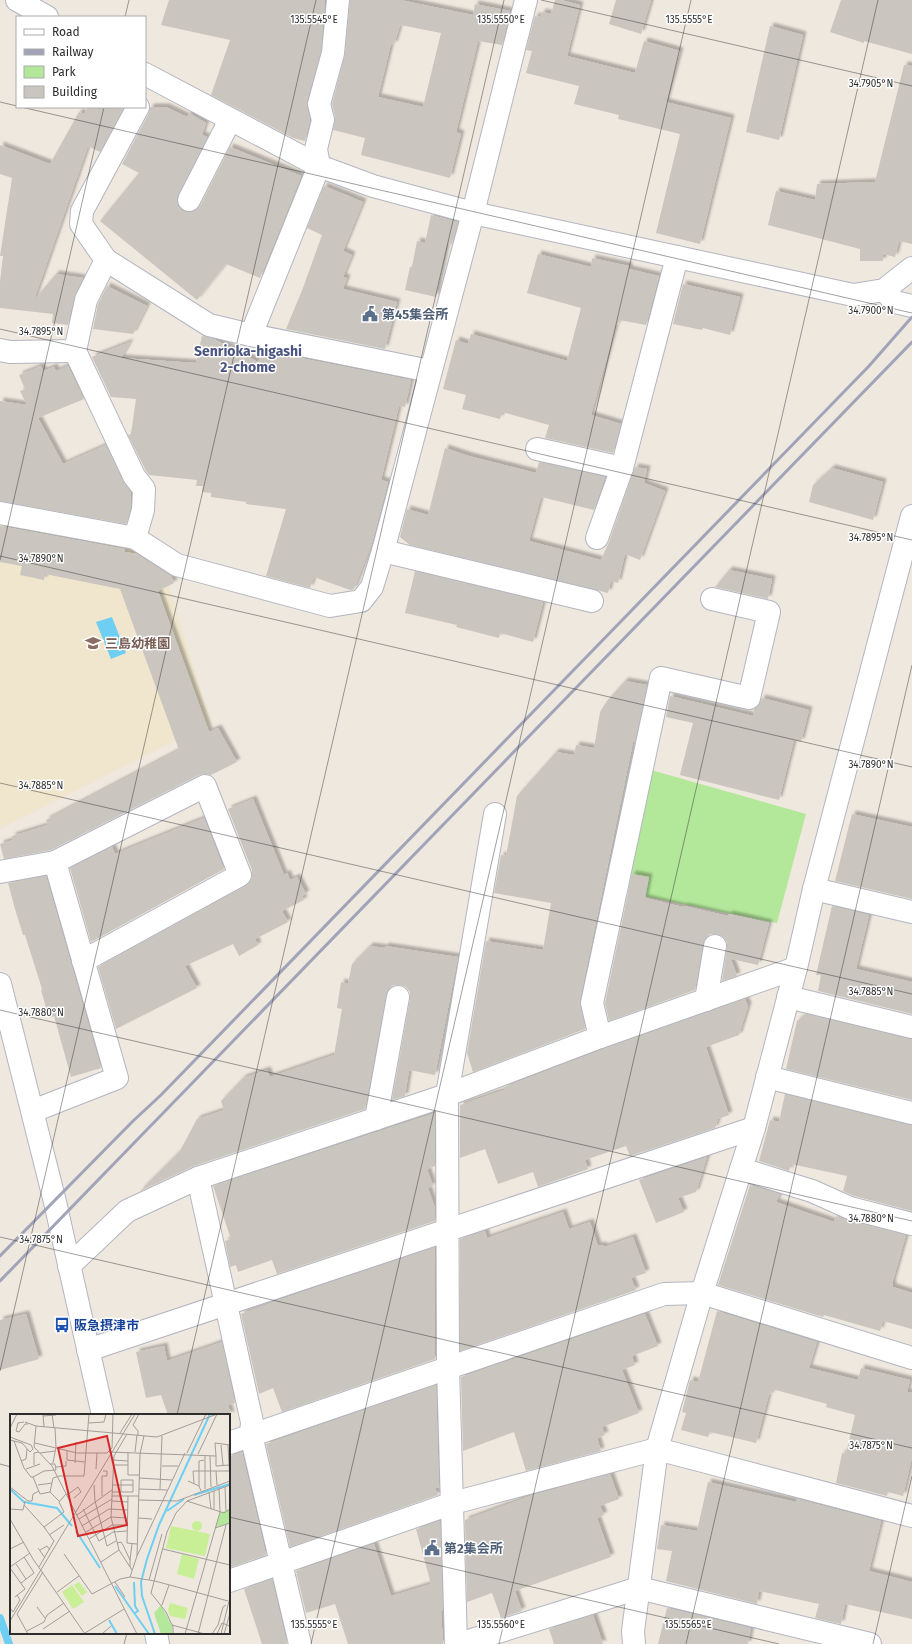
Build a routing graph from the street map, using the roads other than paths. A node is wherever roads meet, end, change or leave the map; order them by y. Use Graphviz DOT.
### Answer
graph roads {
  1 [pos="17,0"];
  2 [pos="338,0"];
  3 [pos="526,0"];
  4 [pos="45,16"];
  5 [pos="148,83"];
  6 [pos="137,108"];
  7 [pos="230,120"];
  8 [pos="319,166"];
  9 [pos="189,200"];
  10 [pos="473,213"];
  11 [pos="677,257"];
  12 [pos="106,260"];
  13 [pos="912,268"];
  14 [pos="884,290"];
  15 [pos="912,306"];
  16 [pos="251,335"];
  17 [pos="0,350"];
  18 [pos="75,351"];
  19 [pos="430,371"];
  20 [pos="537,449"];
  21 [pos="622,468"];
  22 [pos="0,513"];
  23 [pos="911,522"];
  24 [pos="135,538"];
  25 [pos="597,538"];
  26 [pos="383,551"];
  27 [pos="712,599"];
  28 [pos="592,601"];
  29 [pos="495,814"];
  30 [pos="55,862"];
  31 [pos="0,872"];
  32 [pos="814,889"];
  33 [pos="912,912"];
  34 [pos="715,946"];
  35 [pos="83,961"];
  36 [pos="796,968"];
  37 [pos="1,991"];
  38 [pos="398,997"];
  39 [pos="788,997"];
  40 [pos="706,1000"];
  41 [pos="912,1027"];
  42 [pos="600,1037"];
  43 [pos="767,1077"];
  44 [pos="447,1095"];
  45 [pos="33,1111"];
  46 [pos="912,1113"];
  47 [pos="376,1119"];
  48 [pos="754,1128"];
  49 [pos="741,1169"];
  50 [pos="198,1178"];
  51 [pos="912,1224"];
  52 [pos="447,1231"];
  53 [pos="69,1266"];
  54 [pos="702,1293"];
  55 [pos="226,1304"];
  56 [pos="88,1350"];
  57 [pos="912,1358"];
  58 [pos="448,1367"];
  59 [pos="103,1414"];
  60 [pos="251,1436"];
  61 [pos="230,1443"];
  62 [pos="657,1449"];
  63 [pos="453,1503"];
  64 [pos="912,1516"];
  65 [pos="280,1563"];
  66 [pos="230,1581"];
  67 [pos="639,1588"];
  68 [pos="156,1634"];
  69 [pos="158,1644"];
  70 [pos="300,1644"];
  71 [pos="456,1644"];
  72 [pos="460,1644"];
  73 [pos="634,1644"];
  74 [pos="870,1644"];
  1 -- 4 [label="street"];
  2 -- 8 [label="street"];
  3 -- 10 [label="street"];
  5 -- 7 [label="street"];
  6 -- 12 [label="street"];
  7 -- 8 [label="street"];
  7 -- 9 [label="street"];
  8 -- 10 [label="street"];
  8 -- 16 [label="street"];
  10 -- 11 [label="street"];
  10 -- 19 [label="street"];
  11 -- 14 [label="street"];
  11 -- 21 [label="street"];
  12 -- 16 [label="street"];
  12 -- 18 [label="street"];
  13 -- 14 [label="street"];
  14 -- 15 [label="street"];
  16 -- 19 [label="street"];
  17 -- 18 [label="street"];
  18 -- 24 [label="street"];
  19 -- 26 [label="street"];
  20 -- 21 [label="street"];
  21 -- 25 [label="street"];
  22 -- 24 [label="street"];
  23 -- 32 [label="street"];
  24 -- 26 [label="street"];
  26 -- 28 [label="street"];
  27 -- 42 [label="street"];
  29 -- 44 [label="street"];
  30 -- 31 [label="street"];
  30 -- 35 [label="street"];
  30 -- 35 [label="street"];
  32 -- 33 [label="street"];
  32 -- 36 [label="street"];
  34 -- 40 [label="street"];
  35 -- 45 [label="street"];
  36 -- 39 [label="street"];
  36 -- 40 [label="street"];
  37 -- 45 [label="street"];
  38 -- 47 [label="street"];
  39 -- 41 [label="street"];
  39 -- 43 [label="street"];
  40 -- 42 [label="street"];
  42 -- 44 [label="street"];
  43 -- 46 [label="street"];
  43 -- 48 [label="street"];
  44 -- 47 [label="street"];
  44 -- 52 [label="street"];
  45 -- 53 [label="street"];
  47 -- 50 [label="street"];
  48 -- 49 [label="street"];
  48 -- 52 [label="street"];
  49 -- 51 [label="street"];
  49 -- 54 [label="street"];
  50 -- 53 [label="street"];
  50 -- 55 [label="street"];
  52 -- 55 [label="street"];
  52 -- 58 [label="street"];
  53 -- 56 [label="street"];
  54 -- 57 [label="street"];
  54 -- 58 [label="street"];
  54 -- 62 [label="street"];
  55 -- 56 [label="street"];
  55 -- 60 [label="street"];
  56 -- 59 [label="street"];
  58 -- 60 [label="street"];
  58 -- 63 [label="street"];
  60 -- 61 [label="street"];
  60 -- 65 [label="street"];
  62 -- 63 [label="street"];
  62 -- 64 [label="street"];
  62 -- 67 [label="street"];
  63 -- 65 [label="street"];
  63 -- 71 [label="street"];
  65 -- 66 [label="street"];
  65 -- 70 [label="street"];
  67 -- 72 [label="street"];
  67 -- 73 [label="street"];
  67 -- 74 [label="street"];
  68 -- 69 [label="street"];
}
